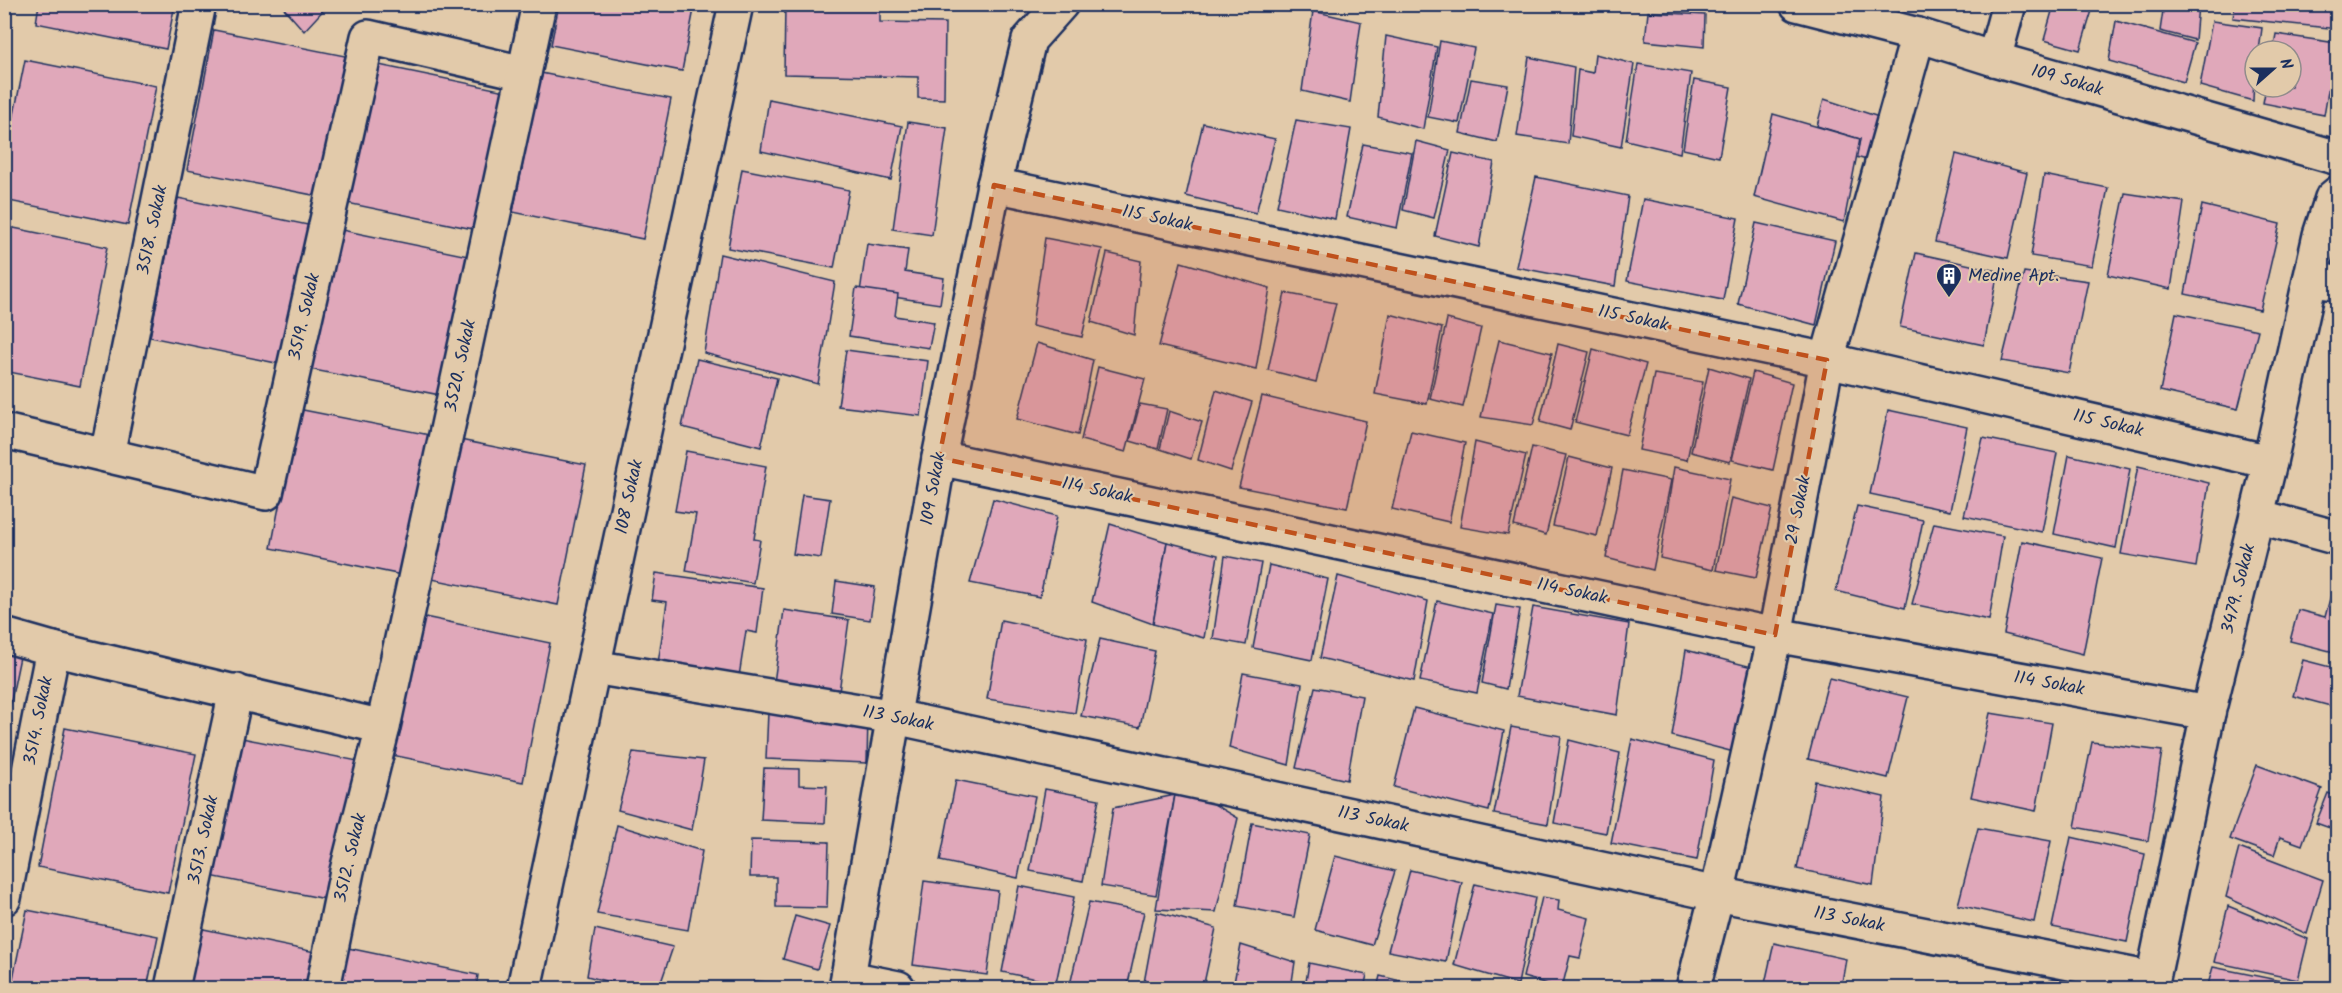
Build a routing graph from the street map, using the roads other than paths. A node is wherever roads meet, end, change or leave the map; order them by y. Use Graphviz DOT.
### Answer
graph roads {
  1 [pos="199,4"];
  2 [pos="539,4"];
  3 [pos="736,4"];
  4 [pos="1061,4"];
  5 [pos="1797,4"];
  6 [pos="2009,4"];
  7 [pos="1918,35"];
  8 [pos="1994,59"];
  9 [pos="524,73"];
  10 [pos="2337,158"];
  11 [pos="994,185"];
  12 [pos="2337,194"];
  13 [pos="2324,282"];
  14 [pos="1827,360"];
  15 [pos="4,431"];
  16 [pos="107,454"];
  17 [pos="939,458"];
  18 [pos="2270,462"];
  19 [pos="2257,516"];
  20 [pos="2337,538"];
  21 [pos="4,635"];
  22 [pos="1775,635"];
  23 [pos="53,649"];
  24 [pos="593,667"];
  25 [pos="236,691"];
  26 [pos="2208,713"];
  27 [pos="895,717"];
  28 [pos="383,728"];
  29 [pos="1717,894"];
  30 [pos="4,898"];
  31 [pos="848,983"];
  32 [pos="2151,984"];
  33 [pos="172,988"];
  34 [pos="323,988"];
  35 [pos="524,988"];
  36 [pos="898,988"];
  37 [pos="1693,988"];
  1 -- 16 [label="street, 3518. Sokak"];
  2 -- 9 [label="street, 3520. Sokak"];
  3 -- 24 [label="street, 108 Sokak"];
  4 -- 11 [label="street, 109 Sokak"];
  5 -- 7 [label="street, 109 Sokak"];
  6 -- 8 [label="street"];
  7 -- 8 [label="street, 109 Sokak"];
  7 -- 14 [label="street, 29 Sokak"];
  8 -- 10 [label="street, 109 Sokak"];
  9 -- 16 [label="street, 3519. Sokak"];
  9 -- 28 [label="street, 3520. Sokak"];
  11 -- 14 [label="street, 115 Sokak"];
  11 -- 17 [label="street, 109 Sokak"];
  12 -- 13 [label="street, 3479. Sokak"];
  13 -- 18 [label="street, 3479. Sokak"];
  14 -- 18 [label="street, 115 Sokak"];
  14 -- 22 [label="street, 29 Sokak"];
  15 -- 16 [label="street, 3519. Sokak"];
  17 -- 22 [label="street, 114 Sokak"];
  17 -- 27 [label="street, 109 Sokak"];
  18 -- 19 [label="street, 3479. Sokak"];
  19 -- 20 [label="street"];
  19 -- 26 [label="street, 3479. Sokak"];
  21 -- 23 [label="street"];
  22 -- 26 [label="street, 114 Sokak"];
  22 -- 29 [label="street, 29 Sokak"];
  23 -- 25 [label="street"];
  23 -- 30 [label="street, 3514. Sokak"];
  24 -- 27 [label="street, 113 Sokak"];
  24 -- 35 [label="street, 108 Sokak"];
  25 -- 28 [label="street"];
  25 -- 33 [label="street, 3513. Sokak"];
  26 -- 32 [label="street, 3479. Sokak"];
  27 -- 29 [label="street, 113 Sokak"];
  27 -- 31 [label="street, 109 Sokak"];
  28 -- 34 [label="street, 3512. Sokak"];
  29 -- 32 [label="street, 113 Sokak"];
  29 -- 37 [label="street, 29 Sokak"];
  31 -- 36 [label="street"];
}
